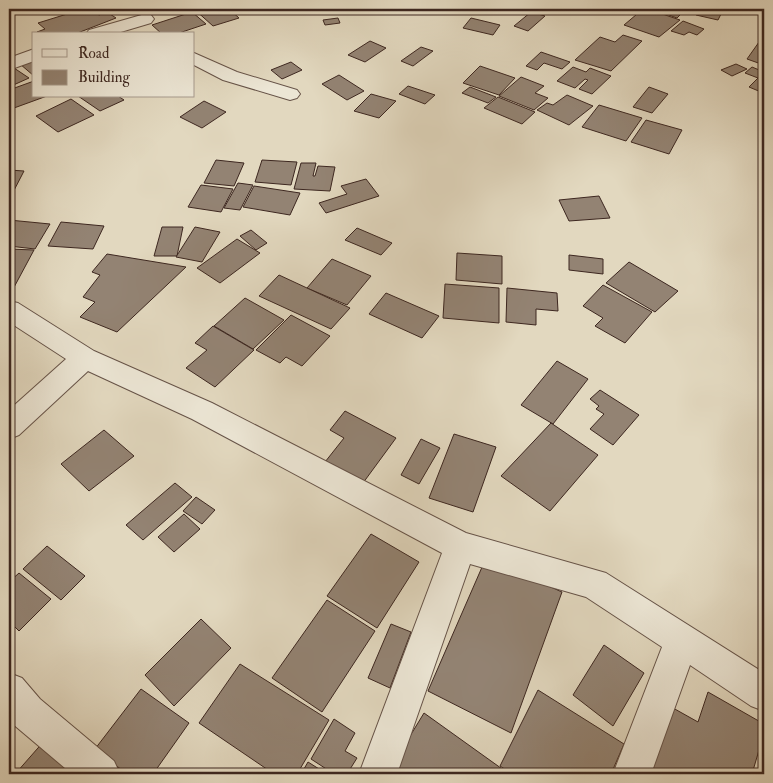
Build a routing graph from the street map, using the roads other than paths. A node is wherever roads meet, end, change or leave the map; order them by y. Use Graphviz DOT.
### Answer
graph roads {
  1 [pos="129,9"];
  2 [pos="107,32"];
  3 [pos="32,55"];
  4 [pos="195,58"];
  5 [pos="9,65"];
  6 [pos="290,94"];
  7 [pos="9,310"];
  8 [pos="85,358"];
  9 [pos="9,427"];
  10 [pos="460,546"];
  11 [pos="681,641"];
  12 [pos="9,691"];
  13 [pos="764,693"];
  14 [pos="101,774"];
  15 [pos="378,774"];
  16 [pos="632,774"];
  1 -- 2 [label="street"];
  3 -- 5 [label="street"];
  4 -- 6 [label="street"];
  7 -- 8 [label="street"];
  8 -- 9 [label="street"];
  8 -- 10 [label="street"];
  10 -- 11 [label="street"];
  10 -- 15 [label="street"];
  11 -- 13 [label="street"];
  11 -- 16 [label="street"];
  12 -- 14 [label="street"];
}
